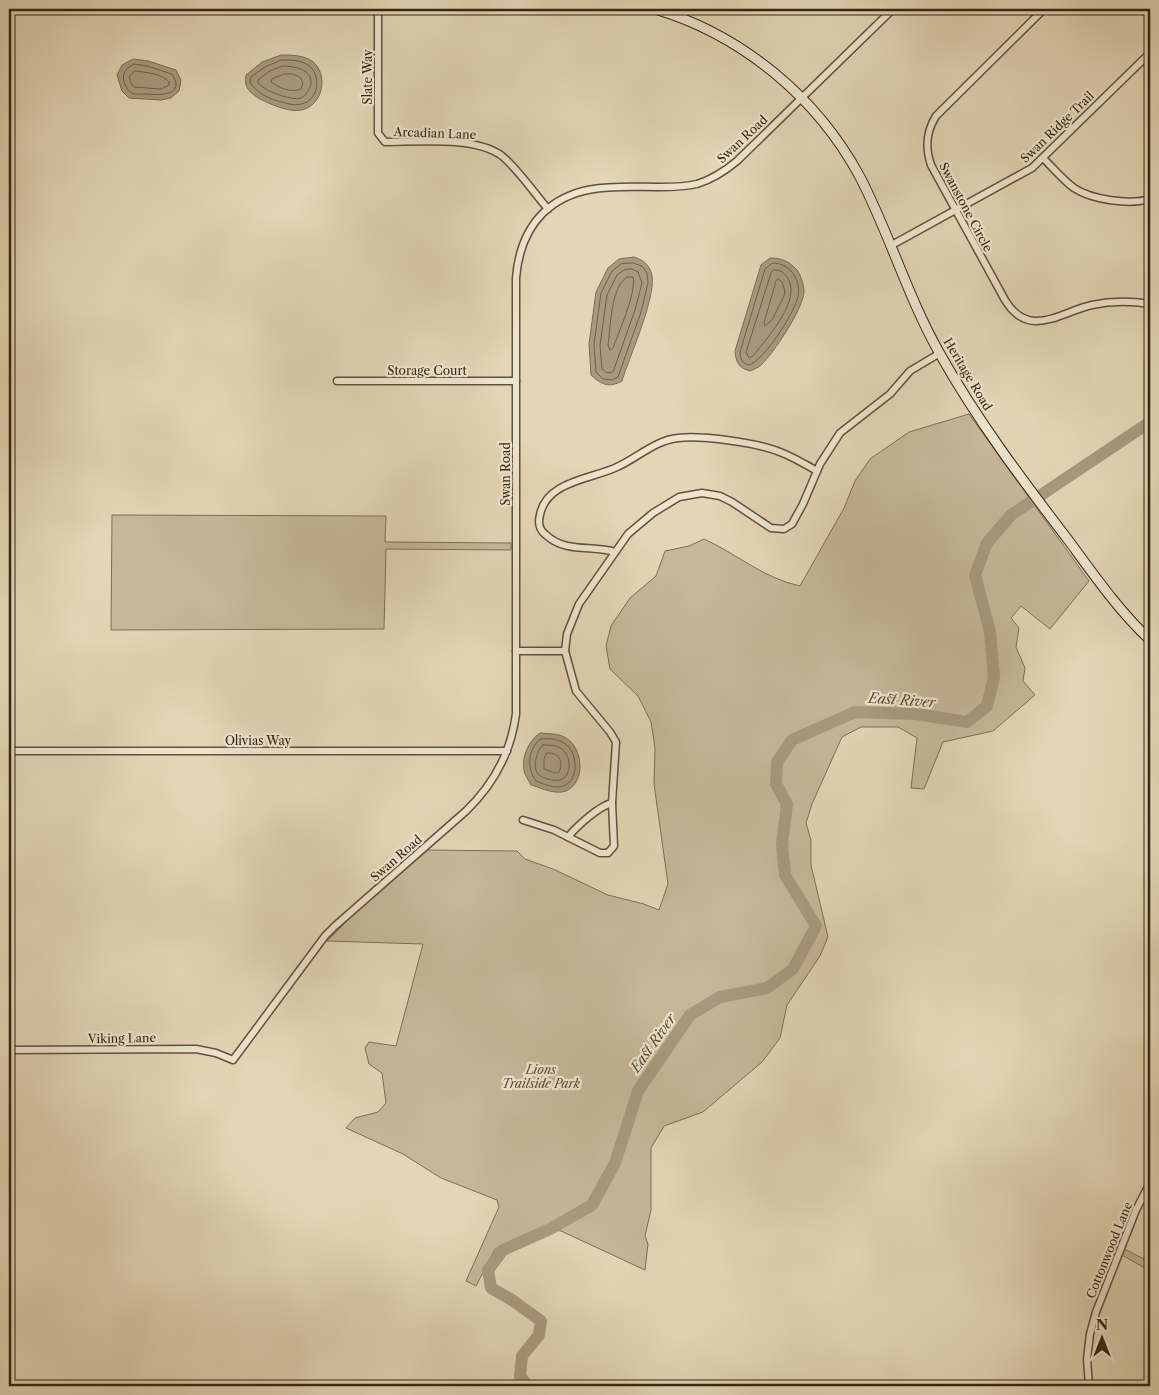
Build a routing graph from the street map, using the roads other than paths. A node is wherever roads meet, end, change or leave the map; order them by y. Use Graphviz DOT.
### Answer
graph roads {
  1 [pos="378,9"];
  2 [pos="654,9"];
  3 [pos="892,9"];
  4 [pos="1044,9"];
  5 [pos="1149,56"];
  6 [pos="802,98"];
  7 [pos="385,142"];
  8 [pos="1044,158"];
  9 [pos="1150,199"];
  10 [pos="548,209"];
  11 [pos="956,211"];
  12 [pos="890,246"];
  13 [pos="1150,304"];
  14 [pos="940,353"];
  15 [pos="337,381"];
  16 [pos="516,381"];
  17 [pos="817,471"];
  18 [pos="615,552"];
  19 [pos="1150,640"];
  20 [pos="516,651"];
  21 [pos="565,651"];
  22 [pos="9,751"];
  23 [pos="508,751"];
  24 [pos="612,803"];
  25 [pos="523,820"];
  26 [pos="568,837"];
  27 [pos="9,1050"];
  28 [pos="233,1060"];
  29 [pos="1150,1183"];
  30 [pos="1089,1386"];
  1 -- 7 [label="street, Slate Way"];
  2 -- 6 [label="main road, Heritage Road"];
  3 -- 6 [label="street, Swan Road"];
  4 -- 11 [label="street, Swanstone Circle"];
  5 -- 8 [label="street, Swan Ridge Trail"];
  6 -- 10 [label="street, Swan Road"];
  6 -- 12 [label="main road, Heritage Road"];
  7 -- 10 [label="street, Arcadian Lane"];
  8 -- 9 [label="street"];
  8 -- 11 [label="street, Swan Ridge Trail"];
  10 -- 16 [label="street, Swan Road"];
  11 -- 12 [label="street, Swan Ridge Trail"];
  11 -- 13 [label="street, Swanstone Circle"];
  12 -- 14 [label="main road, Heritage Road"];
  14 -- 17 [label="street"];
  14 -- 19 [label="main road, Heritage Road"];
  15 -- 16 [label="street, Storage Court"];
  16 -- 20 [label="street, Swan Road"];
  17 -- 18 [label="street"];
  17 -- 18 [label="street"];
  18 -- 21 [label="street"];
  20 -- 21 [label="street"];
  20 -- 23 [label="street, Swan Road"];
  21 -- 24 [label="street"];
  22 -- 23 [label="street, Olivias Way"];
  23 -- 28 [label="street, Swan Road"];
  24 -- 26 [label="street"];
  24 -- 26 [label="street"];
  25 -- 26 [label="street"];
  27 -- 28 [label="street, Viking Lane"];
  29 -- 30 [label="street, Cottonwood Lane"];
}
